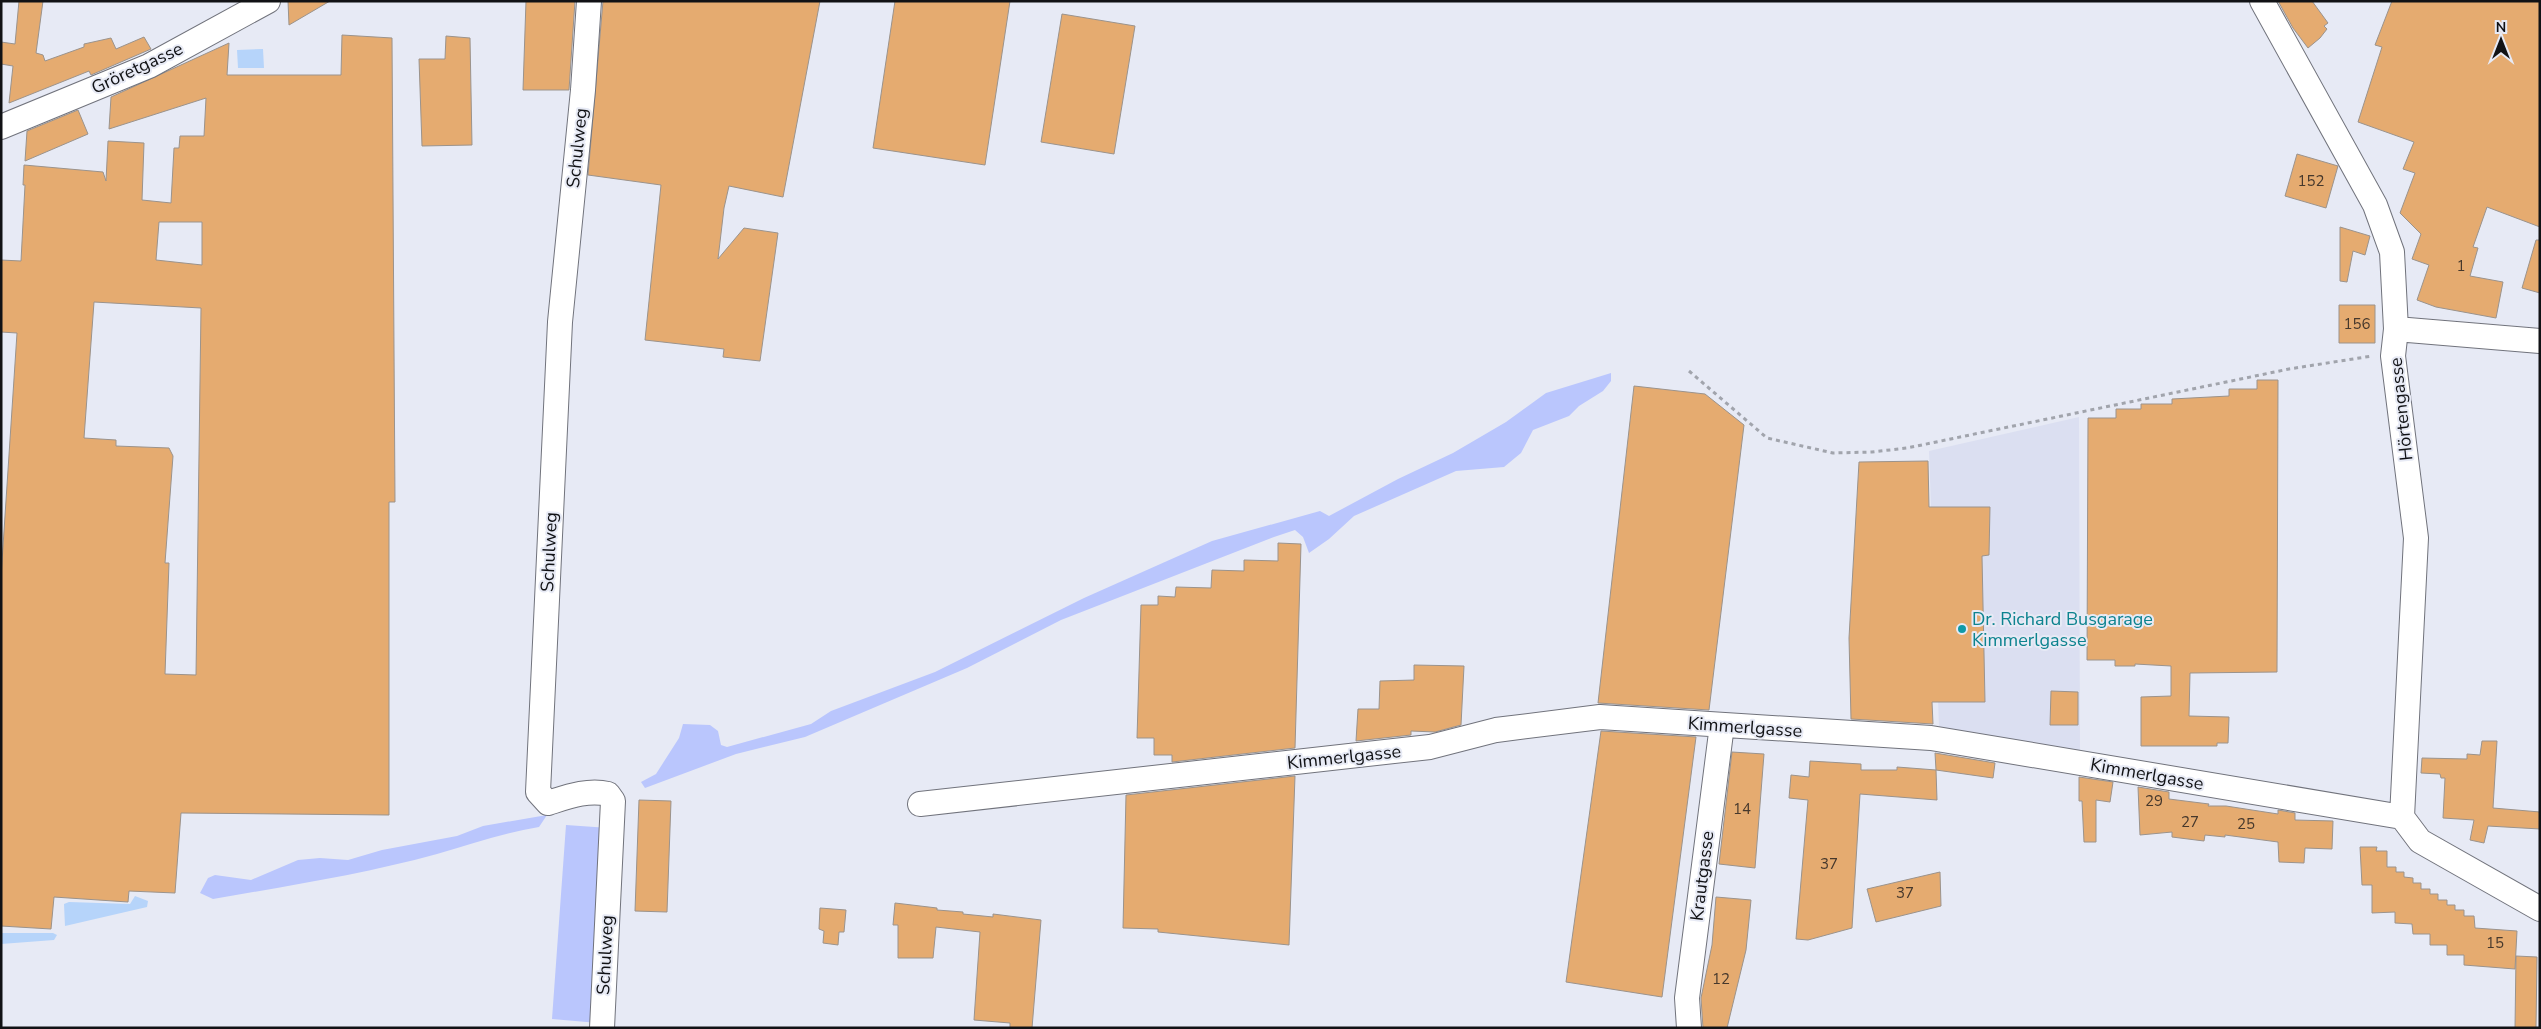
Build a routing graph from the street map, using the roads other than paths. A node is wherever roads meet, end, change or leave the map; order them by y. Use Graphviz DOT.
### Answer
graph roads {
  1 [pos="268,1"];
  2 [pos="589,1"];
  3 [pos="2262,1"];
  4 [pos="1,127"];
  5 [pos="2396,329"];
  6 [pos="2540,341"];
  7 [pos="1722,725"];
  8 [pos="920,804"];
  9 [pos="2402,817"];
  10 [pos="2540,909"];
  11 [pos="602,1028"];
  12 [pos="1689,1028"];
  1 -- 4 [label="street, Gröretgasse"];
  2 -- 11 [label="street, Schulweg"];
  3 -- 5 [label="street, Hörtengasse"];
  5 -- 6 [label="street"];
  5 -- 9 [label="street, Hörtengasse"];
  7 -- 8 [label="street, Kimmerlgasse"];
  7 -- 9 [label="street, Kimmerlgasse"];
  7 -- 12 [label="street, Krautgasse"];
  9 -- 10 [label="street"];
}
